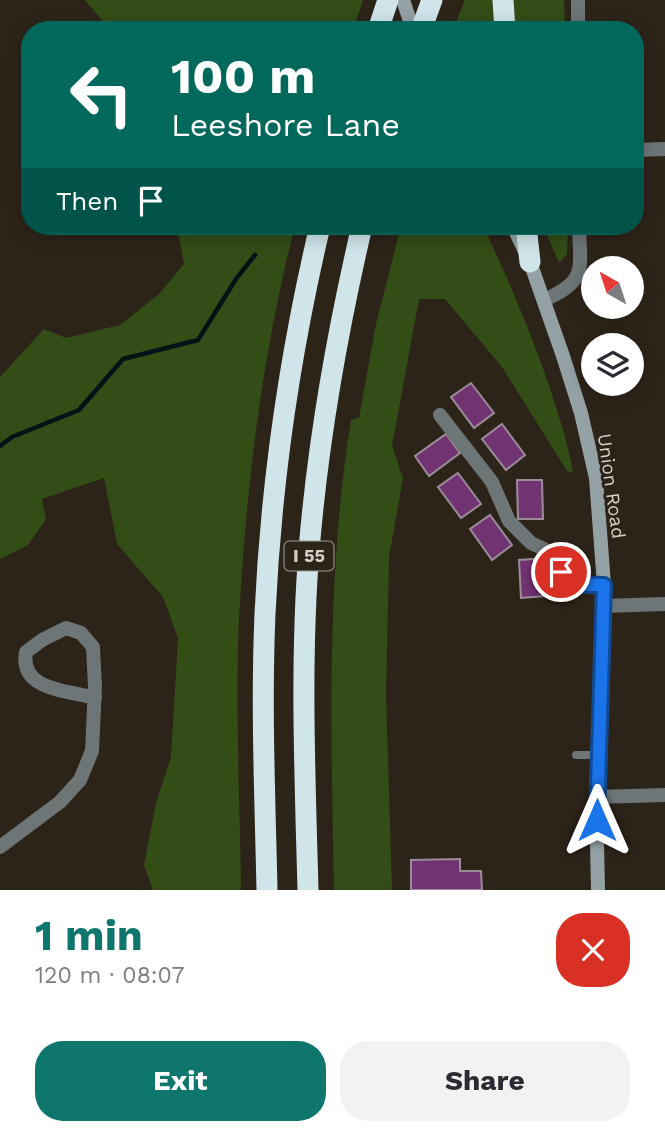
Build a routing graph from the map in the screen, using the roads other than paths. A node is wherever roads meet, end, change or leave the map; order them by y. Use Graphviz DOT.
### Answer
graph roads {
  1 [pos="388,0"];
  2 [pos="403,0"];
  3 [pos="432,0"];
  4 [pos="503,0"];
  5 [pos="578,0"];
  6 [pos="381,21"];
  7 [pos="410,21"];
  8 [pos="424,21"];
  9 [pos="504,21"];
  10 [pos="578,21"];
  11 [pos="665,149"];
  12 [pos="644,150"];
  13 [pos="318,235"];
  14 [pos="360,235"];
  15 [pos="517,235"];
  16 [pos="527,235"];
  17 [pos="579,235"];
  18 [pos="530,262"];
  19 [pos="544,300"];
  20 [pos="440,415"];
  21 [pos="604,585"];
  22 [pos="665,604"];
  23 [pos="603,606"];
  24 [pos="95,698"];
  25 [pos="576,755"];
  26 [pos="597,755"];
  27 [pos="665,795"];
  28 [pos="596,797"];
  29 [pos="0,846"];
  30 [pos="267,890"];
  31 [pos="308,890"];
  32 [pos="598,890"];
  1 -- 6 [label="highway"];
  2 -- 7 [label="main road"];
  3 -- 8 [label="highway"];
  4 -- 9 [label="highway"];
  5 -- 10 [label="street"];
  11 -- 12 [label="street"];
  13 -- 30 [label="highway, I 55"];
  14 -- 31 [label="highway, I 55"];
  15 -- 18 [label="main road, Union Road"];
  16 -- 18 [label="highway"];
  17 -- 19 [label="street"];
  18 -- 19 [label="main road, Union Road"];
  19 -- 21 [label="main road, Union Road"];
  20 -- 21 [label="street"];
  21 -- 23 [label="main road, Union Road"];
  22 -- 23 [label="street"];
  23 -- 26 [label="main road, Union Road"];
  24 -- 24 [label="street"];
  24 -- 29 [label="street"];
  25 -- 26 [label="lane"];
  26 -- 28 [label="main road, Union Road"];
  27 -- 28 [label="street"];
  28 -- 32 [label="main road, Union Road"];
}
